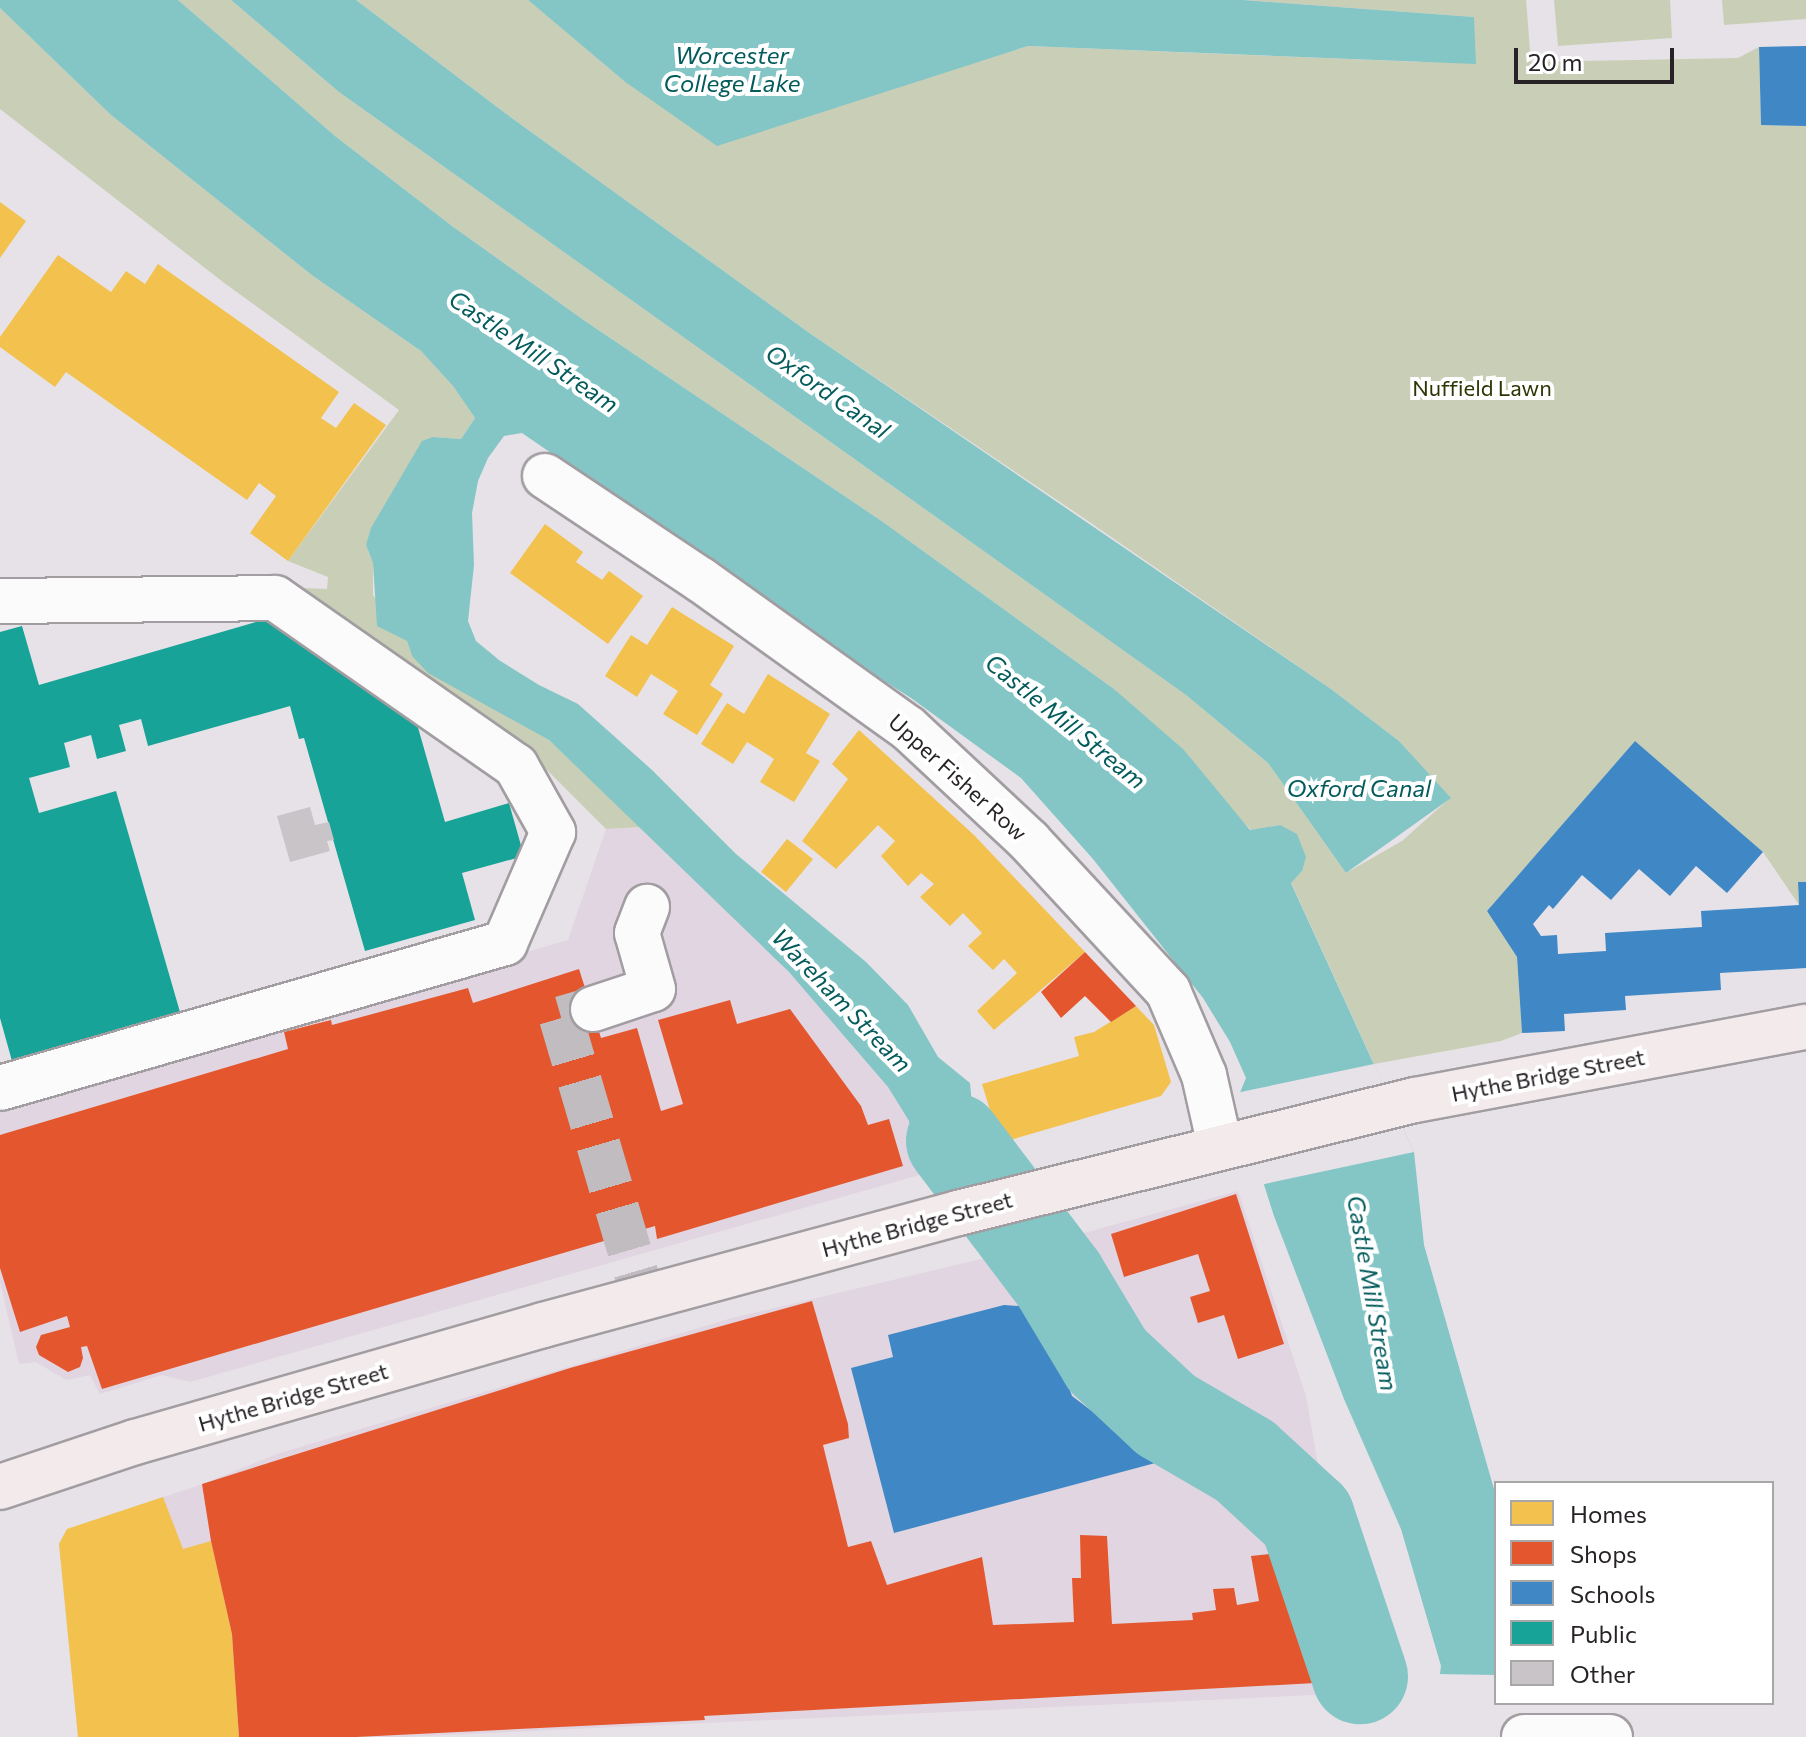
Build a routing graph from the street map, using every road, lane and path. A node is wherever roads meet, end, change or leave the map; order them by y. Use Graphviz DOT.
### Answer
graph roads {
  1 [pos="545,476"];
  2 [pos="0,601"];
  3 [pos="647,907"];
  4 [pos="593,1009"];
  5 [pos="1806,1027"];
  6 [pos="0,1088"];
  7 [pos="1224,1145"];
  8 [pos="0,1487"];
  9 [pos="1549,1736"];
  10 [pos="1524,1737"];
  11 [pos="1610,1737"];
  1 -- 7 [label="street, Upper Fisher Row"];
  2 -- 6 [label="street"];
  3 -- 4 [label="street"];
  5 -- 7 [label="main road, Hythe Bridge Street"];
  7 -- 8 [label="main road, Hythe Bridge Street"];
  9 -- 10 [label="street"];
  9 -- 11 [label="street"];
}
